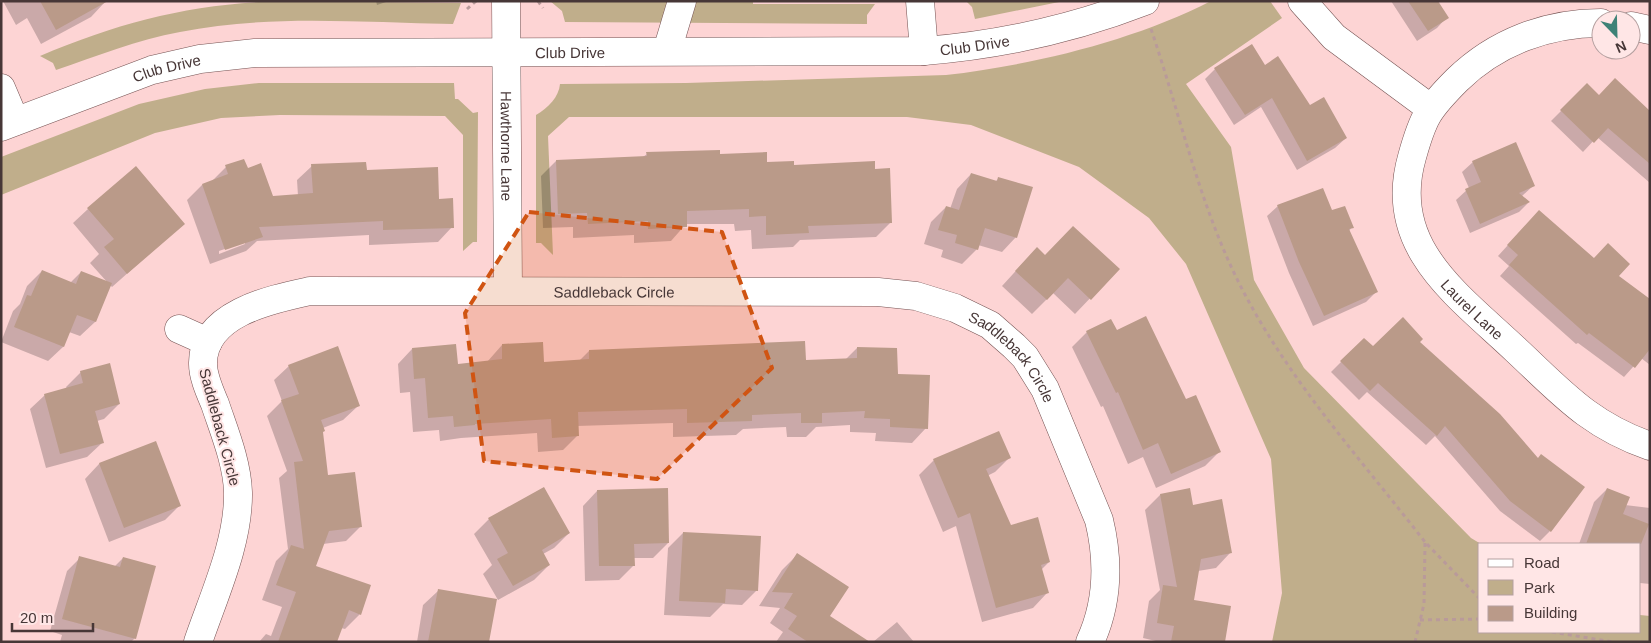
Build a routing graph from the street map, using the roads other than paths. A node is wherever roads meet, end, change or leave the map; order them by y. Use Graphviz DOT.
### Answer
graph roads {
  1 [pos="506,1"];
  2 [pos="682,1"];
  3 [pos="920,1"];
  4 [pos="1302,1"];
  5 [pos="1147,13"];
  6 [pos="1591,24"];
  7 [pos="924,50"];
  8 [pos="667,51"];
  9 [pos="506,52"];
  10 [pos="1,88"];
  11 [pos="1430,108"];
  12 [pos="8,124"];
  13 [pos="508,290"];
  14 [pos="179,329"];
  15 [pos="208,342"];
  16 [pos="1650,446"];
  17 [pos="198,642"];
  18 [pos="1090,642"];
  1 -- 9 [label="street, Hawthorne Lane"];
  2 -- 8 [label="street"];
  3 -- 7 [label="street"];
  4 -- 11 [label="street"];
  5 -- 7 [label="street, Club Drive"];
  6 -- 11 [label="street, Laurel Lane"];
  7 -- 8 [label="street, Club Drive"];
  8 -- 9 [label="street, Club Drive"];
  9 -- 12 [label="street, Club Drive"];
  9 -- 13 [label="street, Hawthorne Lane"];
  10 -- 12 [label="street"];
  11 -- 16 [label="street, Laurel Lane"];
  13 -- 15 [label="street, Saddleback Circle"];
  13 -- 18 [label="street, Saddleback Circle"];
  14 -- 15 [label="street"];
  15 -- 17 [label="street, Saddleback Circle"];
}
